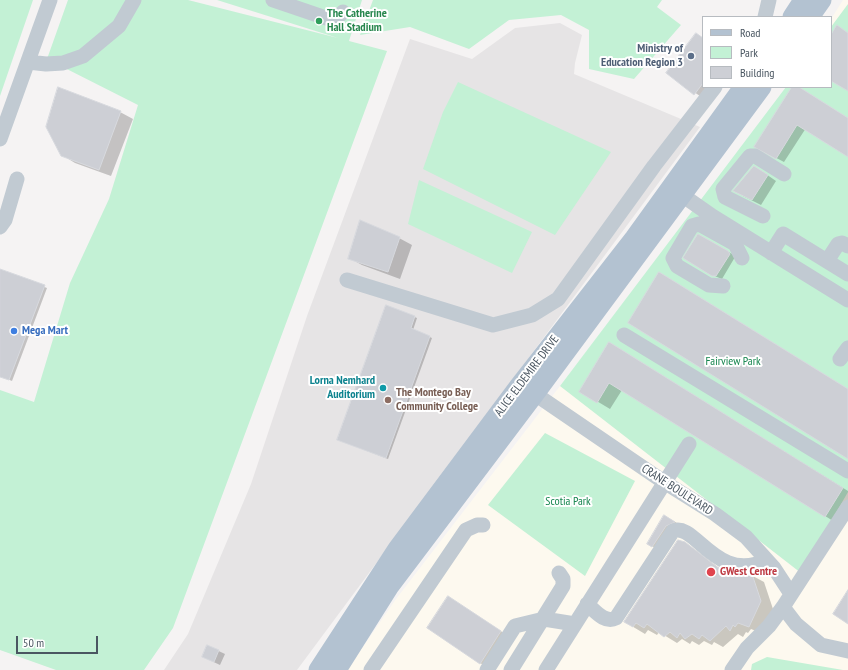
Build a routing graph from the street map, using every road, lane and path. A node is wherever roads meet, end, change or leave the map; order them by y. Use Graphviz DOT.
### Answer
graph roads {
  1 [pos="50,0"];
  2 [pos="134,0"];
  3 [pos="274,0"];
  4 [pos="769,0"];
  5 [pos="803,0"];
  6 [pos="822,0"];
  7 [pos="343,12"];
  8 [pos="766,16"];
  9 [pos="793,16"];
  10 [pos="811,16"];
  11 [pos="28,62"];
  12 [pos="714,88"];
  13 [pos="742,88"];
  14 [pos="761,88"];
  15 [pos="0,139"];
  16 [pos="784,174"];
  17 [pos="17,180"];
  18 [pos="682,195"];
  19 [pos="763,216"];
  20 [pos="0,227"];
  21 [pos="848,246"];
  22 [pos="772,253"];
  23 [pos="742,258"];
  24 [pos="827,261"];
  25 [pos="848,274"];
  26 [pos="347,280"];
  27 [pos="723,286"];
  28 [pos="848,300"];
  29 [pos="624,335"];
  30 [pos="535,394"];
  31 [pos="689,444"];
  32 [pos="848,471"];
  33 [pos="664,482"];
  34 [pos="848,507"];
  35 [pos="483,525"];
  36 [pos="767,560"];
  37 [pos="559,573"];
  38 [pos="787,601"];
  39 [pos="587,604"];
  40 [pos="544,619"];
  41 [pos="575,624"];
  42 [pos="848,651"];
  43 [pos="318,670"];
  44 [pos="337,670"];
  45 [pos="371,670"];
  46 [pos="486,670"];
  47 [pos="511,670"];
  48 [pos="546,670"];
  49 [pos="732,670"];
  1 -- 11 [label="lane"];
  2 -- 11 [label="lane"];
  3 -- 7 [label="lane"];
  4 -- 8 [label="lane"];
  5 -- 9 [label="main road"];
  6 -- 10 [label="main road"];
  11 -- 15 [label="lane"];
  12 -- 26 [label="lane"];
  13 -- 43 [label="main road, ALICE ELDEMIRE DRIVE"];
  14 -- 18 [label="main road, ALICE ELDEMIRE DRIVE"];
  16 -- 19 [label="lane"];
  17 -- 20 [label="lane"];
  18 -- 22 [label="lane"];
  18 -- 30 [label="main road, ALICE ELDEMIRE DRIVE"];
  21 -- 24 [label="lane"];
  22 -- 24 [label="lane"];
  22 -- 28 [label="lane"];
  23 -- 27 [label="lane"];
  24 -- 25 [label="lane"];
  29 -- 32 [label="lane"];
  30 -- 33 [label="lane, CRANE BOULEVARD"];
  30 -- 44 [label="main road, ALICE ELDEMIRE DRIVE"];
  31 -- 33 [label="lane"];
  33 -- 36 [label="lane, CRANE BOULEVARD"];
  33 -- 39 [label="lane"];
  34 -- 38 [label="lane"];
  35 -- 45 [label="lane"];
  36 -- 38 [label="lane, CRANE BOULEVARD"];
  36 -- 39 [label="lane"];
  37 -- 40 [label="lane"];
  38 -- 42 [label="lane, CRANE BOULEVARD"];
  38 -- 49 [label="lane"];
  39 -- 41 [label="lane"];
  40 -- 41 [label="lane"];
  40 -- 46 [label="lane"];
  40 -- 47 [label="lane"];
  41 -- 48 [label="lane"];
}
